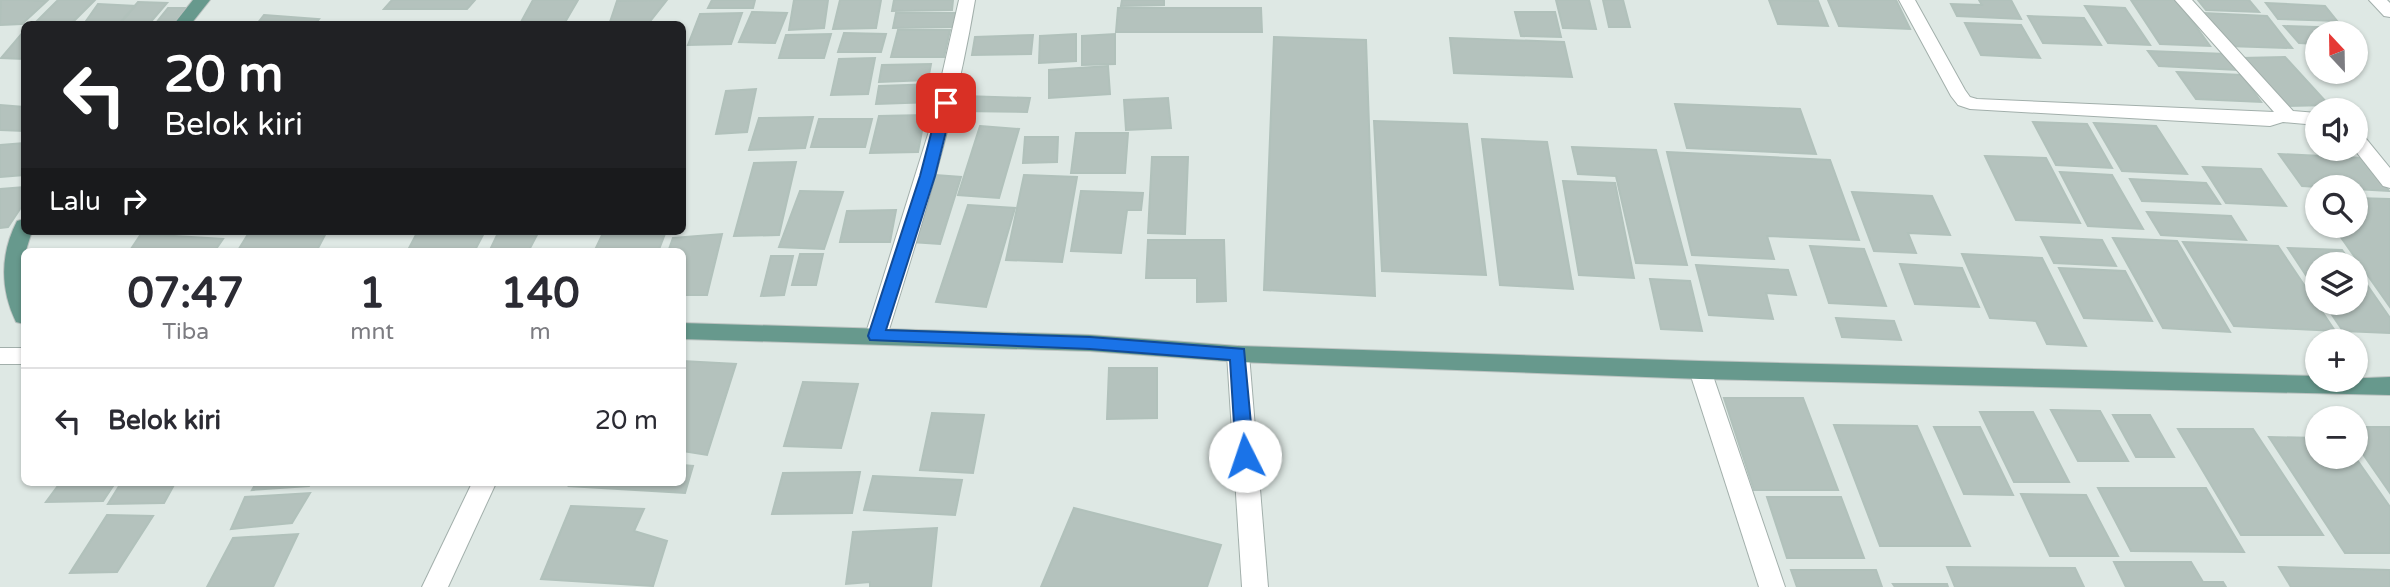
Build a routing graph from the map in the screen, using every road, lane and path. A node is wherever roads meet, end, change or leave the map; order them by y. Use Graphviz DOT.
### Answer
graph roads {
  1 [pos="202,0"];
  2 [pos="967,0"];
  3 [pos="1908,0"];
  4 [pos="2183,0"];
  5 [pos="2377,0"];
  6 [pos="2390,12"];
  7 [pos="184,21"];
  8 [pos="2282,116"];
  9 [pos="2305,118"];
  10 [pos="2368,154"];
  11 [pos="2390,181"];
  12 [pos="21,235"];
  13 [pos="21,311"];
  14 [pos="686,331"];
  15 [pos="876,336"];
  16 [pos="1238,354"];
  17 [pos="0,356"];
  18 [pos="21,356"];
  19 [pos="1700,370"];
  20 [pos="2390,386"];
  21 [pos="483,486"];
  22 [pos="435,587"];
  23 [pos="1255,587"];
  24 [pos="1772,587"];
  1 -- 7 [label="main road"];
  2 -- 15 [label="street"];
  3 -- 8 [label="street"];
  4 -- 8 [label="street"];
  5 -- 6 [label="street"];
  8 -- 9 [label="street"];
  10 -- 11 [label="street"];
  12 -- 13 [label="main road"];
  14 -- 15 [label="main road"];
  15 -- 16 [label="main road"];
  16 -- 19 [label="main road"];
  16 -- 23 [label="street"];
  17 -- 18 [label="street"];
  19 -- 20 [label="main road"];
  19 -- 24 [label="street"];
  21 -- 22 [label="street"];
}
